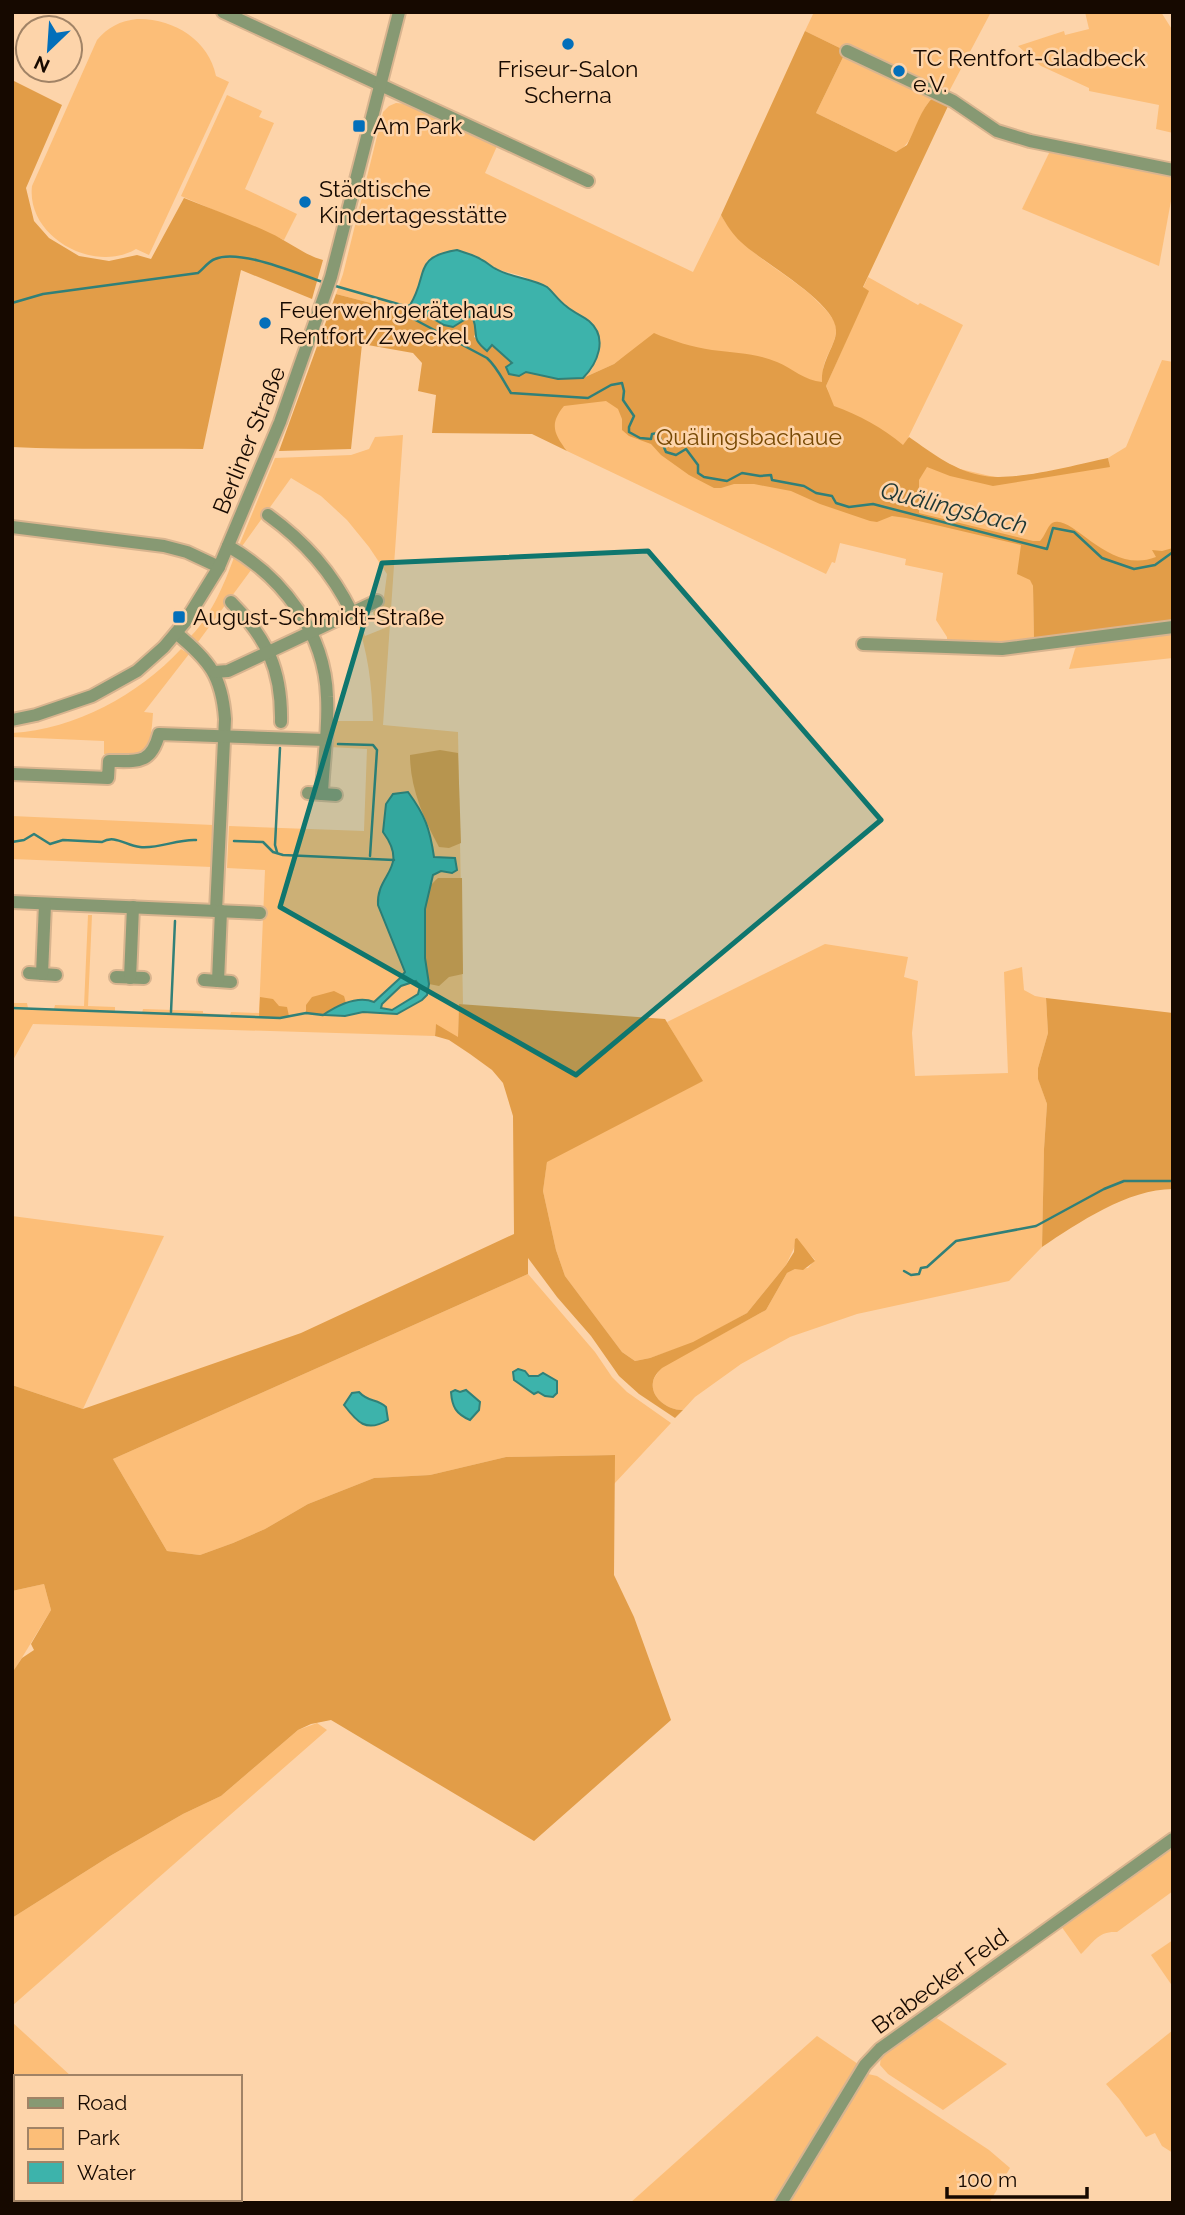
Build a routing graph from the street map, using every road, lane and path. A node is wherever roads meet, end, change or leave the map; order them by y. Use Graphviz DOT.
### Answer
graph roads {
  1 [pos="223,12"];
  2 [pos="399,12"];
  3 [pos="847,51"];
  4 [pos="379,84"];
  5 [pos="1173,170"];
  6 [pos="588,181"];
  7 [pos="268,515"];
  8 [pos="12,527"];
  9 [pos="228,547"];
  10 [pos="219,567"];
  11 [pos="377,601"];
  12 [pos="231,603"];
  13 [pos="352,613"];
  14 [pos="1173,626"];
  15 [pos="310,631"];
  16 [pos="176,633"];
  17 [pos="863,644"];
  18 [pos="269,652"];
  19 [pos="215,672"];
  20 [pos="12,720"];
  21 [pos="281,722"];
  22 [pos="224,736"];
  23 [pos="325,740"];
  24 [pos="12,774"];
  25 [pos="336,794"];
  26 [pos="12,902"];
  27 [pos="45,904"];
  28 [pos="134,907"];
  29 [pos="219,911"];
  30 [pos="260,913"];
  31 [pos="29,973"];
  32 [pos="42,974"];
  33 [pos="56,975"];
  34 [pos="116,977"];
  35 [pos="204,980"];
  36 [pos="218,981"];
  37 [pos="231,982"];
  38 [pos="1173,1839"];
  39 [pos="781,2203"];
  1 -- 4 [label="street"];
  2 -- 4 [label="street, Berliner Straße"];
  3 -- 5 [label="street"];
  4 -- 6 [label="street"];
  4 -- 9 [label="street, Berliner Straße"];
  7 -- 13 [label="street"];
  8 -- 10 [label="street"];
  9 -- 10 [label="street, Berliner Straße"];
  9 -- 15 [label="street"];
  10 -- 16 [label="street, Berliner Straße"];
  11 -- 13 [label="street"];
  12 -- 18 [label="street"];
  13 -- 15 [label="street"];
  14 -- 17 [label="street"];
  15 -- 18 [label="street"];
  15 -- 23 [label="street"];
  16 -- 19 [label="street"];
  16 -- 20 [label="street, Berliner Straße"];
  18 -- 19 [label="street"];
  18 -- 21 [label="street"];
  19 -- 22 [label="street"];
  22 -- 23 [label="street"];
  22 -- 24 [label="street"];
  22 -- 29 [label="street"];
  23 -- 25 [label="street"];
  26 -- 27 [label="street"];
  27 -- 28 [label="street"];
  27 -- 32 [label="street"];
  28 -- 29 [label="street"];
  28 -- 34 [label="street"];
  29 -- 30 [label="street"];
  29 -- 36 [label="street"];
  31 -- 32 [label="street"];
  32 -- 33 [label="street"];
  35 -- 36 [label="street"];
  36 -- 37 [label="street"];
  38 -- 39 [label="street, Brabecker Feld"];
}
